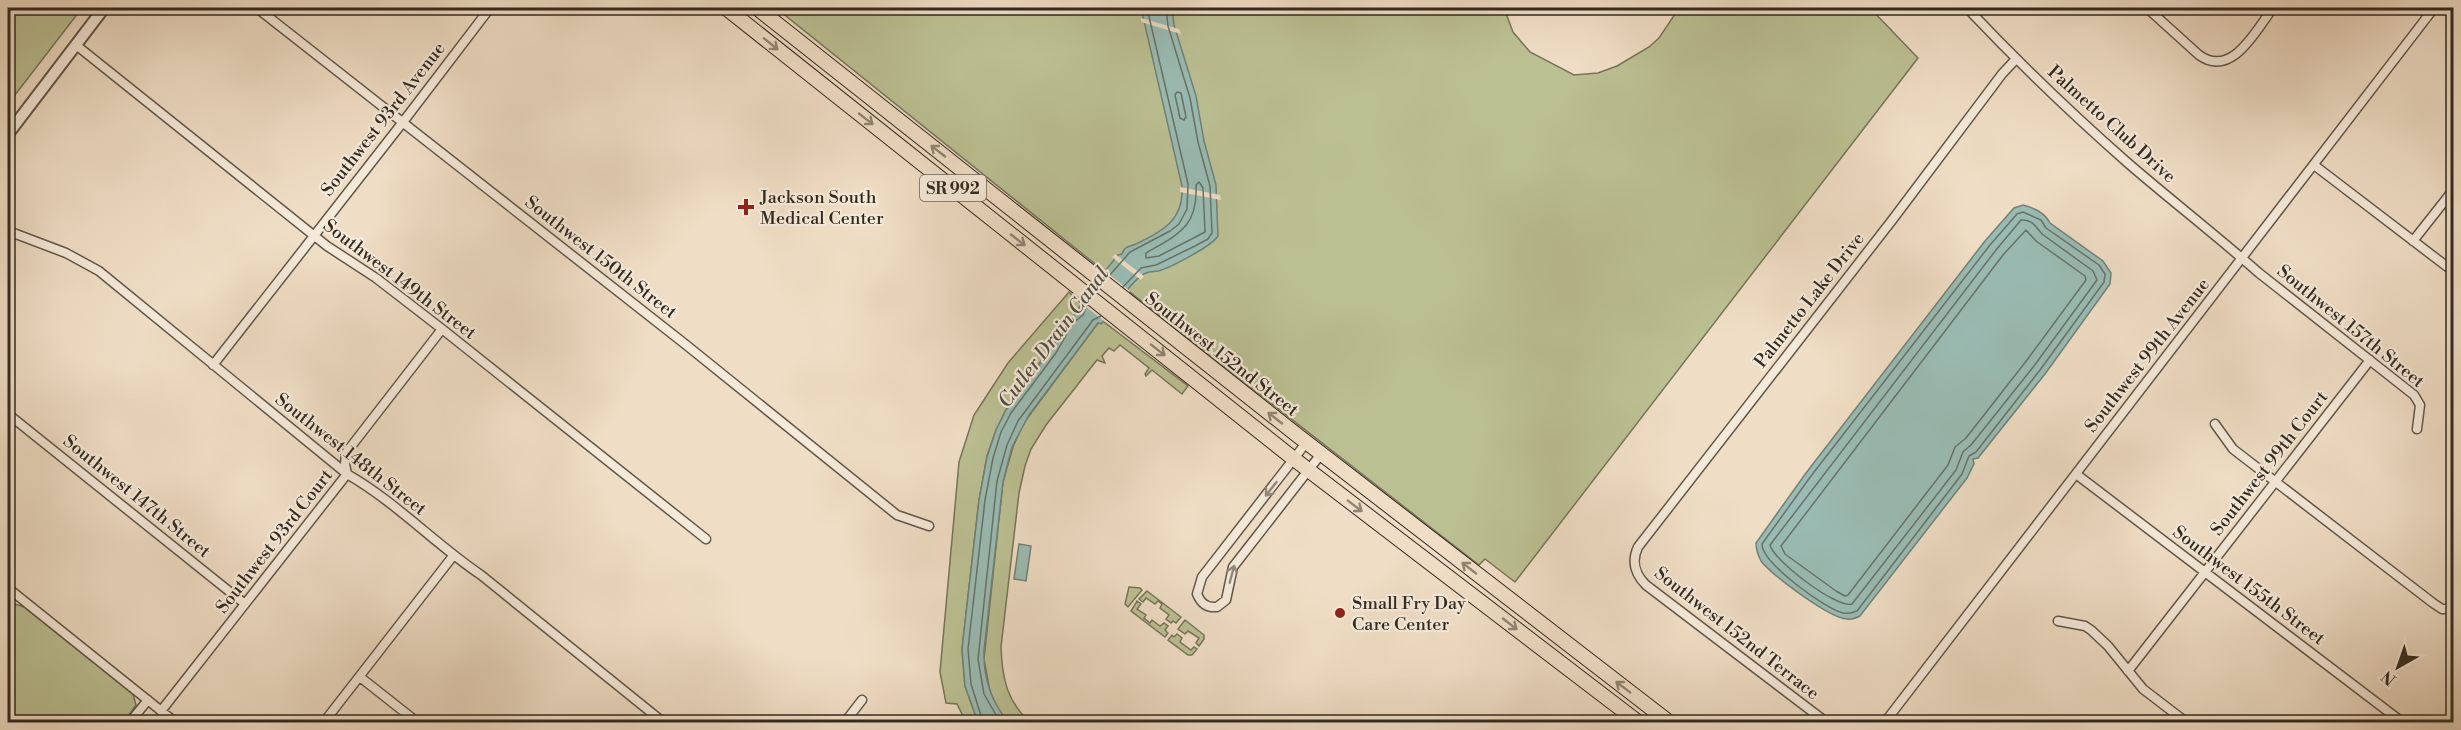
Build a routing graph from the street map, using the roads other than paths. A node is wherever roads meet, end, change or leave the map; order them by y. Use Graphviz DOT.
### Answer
graph roads {
  1 [pos="104,8"];
  2 [pos="257,8"];
  3 [pos="490,8"];
  4 [pos="726,8"];
  5 [pos="757,8"];
  6 [pos="1967,8"];
  7 [pos="2146,8"];
  8 [pos="2273,8"];
  9 [pos="2434,8"];
  10 [pos="76,45"];
  11 [pos="2016,59"];
  12 [pos="403,122"];
  13 [pos="8,134"];
  14 [pos="2314,165"];
  15 [pos="2454,189"];
  16 [pos="8,231"];
  17 [pos="314,235"];
  18 [pos="2413,242"];
  19 [pos="2242,258"];
  20 [pos="2454,272"];
  21 [pos="442,329"];
  22 [pos="2370,360"];
  23 [pos="213,365"];
  24 [pos="8,414"];
  25 [pos="2216,424"];
  26 [pos="2417,429"];
  27 [pos="1306,443"];
  28 [pos="1321,454"];
  29 [pos="1294,459"];
  30 [pos="1308,470"];
  31 [pos="347,474"];
  32 [pos="2076,474"];
  33 [pos="2276,482"];
  34 [pos="929,526"];
  35 [pos="706,538"];
  36 [pos="453,556"];
  37 [pos="1634,564"];
  38 [pos="2206,573"];
  39 [pos="8,589"];
  40 [pos="245,604"];
  41 [pos="2452,609"];
  42 [pos="2058,621"];
  43 [pos="2128,671"];
  44 [pos="360,677"];
  45 [pos="148,700"];
  46 [pos="862,700"];
  47 [pos="161,711"];
  48 [pos="130,723"];
  49 [pos="175,723"];
  50 [pos="324,723"];
  51 [pos="417,723"];
  52 [pos="663,723"];
  53 [pos="845,723"];
  54 [pos="1638,723"];
  55 [pos="1670,723"];
  56 [pos="1826,723"];
  57 [pos="1885,723"];
  58 [pos="2186,723"];
  59 [pos="2402,723"];
  1 -- 10 [label="street"];
  2 -- 12 [label="street, Southwest 150th Street"];
  3 -- 12 [label="street, Southwest 93rd Avenue"];
  4 -- 29 [label="main road, Southwest 152nd Street / SR 992, one-way"];
  27 -- 5 [label="main road, Southwest 152nd Street / SR 992, one-way"];
  6 -- 11 [label="street, Palmetto Club Drive"];
  7 -- 8 [label="street"];
  9 -- 14 [label="street, Southwest 99th Avenue"];
  10 -- 13 [label="street"];
  10 -- 17 [label="street, Southwest 149th Street"];
  11 -- 19 [label="street, Palmetto Club Drive"];
  11 -- 37 [label="street, Palmetto Lake Drive"];
  12 -- 17 [label="street, Southwest 93rd Avenue"];
  12 -- 34 [label="street, Southwest 150th Street"];
  14 -- 18 [label="street"];
  14 -- 19 [label="street, Southwest 99th Avenue"];
  15 -- 18 [label="street"];
  16 -- 23 [label="street, Southwest 148th Street"];
  17 -- 21 [label="street, Southwest 149th Street"];
  17 -- 23 [label="street, Southwest 93rd Avenue"];
  18 -- 20 [label="street"];
  19 -- 22 [label="street, Southwest 157th Street"];
  19 -- 32 [label="street, Southwest 99th Avenue"];
  21 -- 31 [label="street, Southwest 93rd Court"];
  21 -- 35 [label="street, Southwest 149th Street"];
  22 -- 26 [label="street, Southwest 157th Street"];
  22 -- 33 [label="street, Southwest 99th Court"];
  23 -- 31 [label="street, Southwest 148th Street"];
  24 -- 40 [label="street, Southwest 147th Street"];
  25 -- 33 [label="street"];
  27 -- 28 [label="main road, Southwest 152nd Street / SR 992"];
  27 -- 29 [label="street"];
  28 -- 30 [label="street"];
  55 -- 28 [label="main road, Southwest 152nd Street / SR 992, one-way"];
  29 -- 30 [label="main road, Southwest 152nd Street / SR 992"];
  29 -- 30 [label="street, one-way"];
  30 -- 54 [label="main road, Southwest 152nd Street / SR 992, one-way"];
  31 -- 36 [label="street, Southwest 148th Street"];
  31 -- 40 [label="street, Southwest 93rd Court"];
  32 -- 38 [label="street, Southwest 155th Street"];
  32 -- 57 [label="street, Southwest 99th Avenue"];
  33 -- 38 [label="street, Southwest 99th Court"];
  33 -- 41 [label="street"];
  36 -- 44 [label="street"];
  36 -- 52 [label="street, Southwest 148th Street"];
  37 -- 56 [label="street, Southwest 152nd Terrace"];
  38 -- 43 [label="street, Southwest 99th Court"];
  38 -- 59 [label="street, Southwest 155th Street"];
  39 -- 45 [label="street"];
  40 -- 47 [label="street, Southwest 93rd Court"];
  42 -- 43 [label="street"];
  43 -- 58 [label="street"];
  44 -- 50 [label="street"];
  44 -- 51 [label="street"];
  45 -- 47 [label="street"];
  45 -- 48 [label="street"];
  46 -- 53 [label="street"];
  47 -- 49 [label="street"];
}
